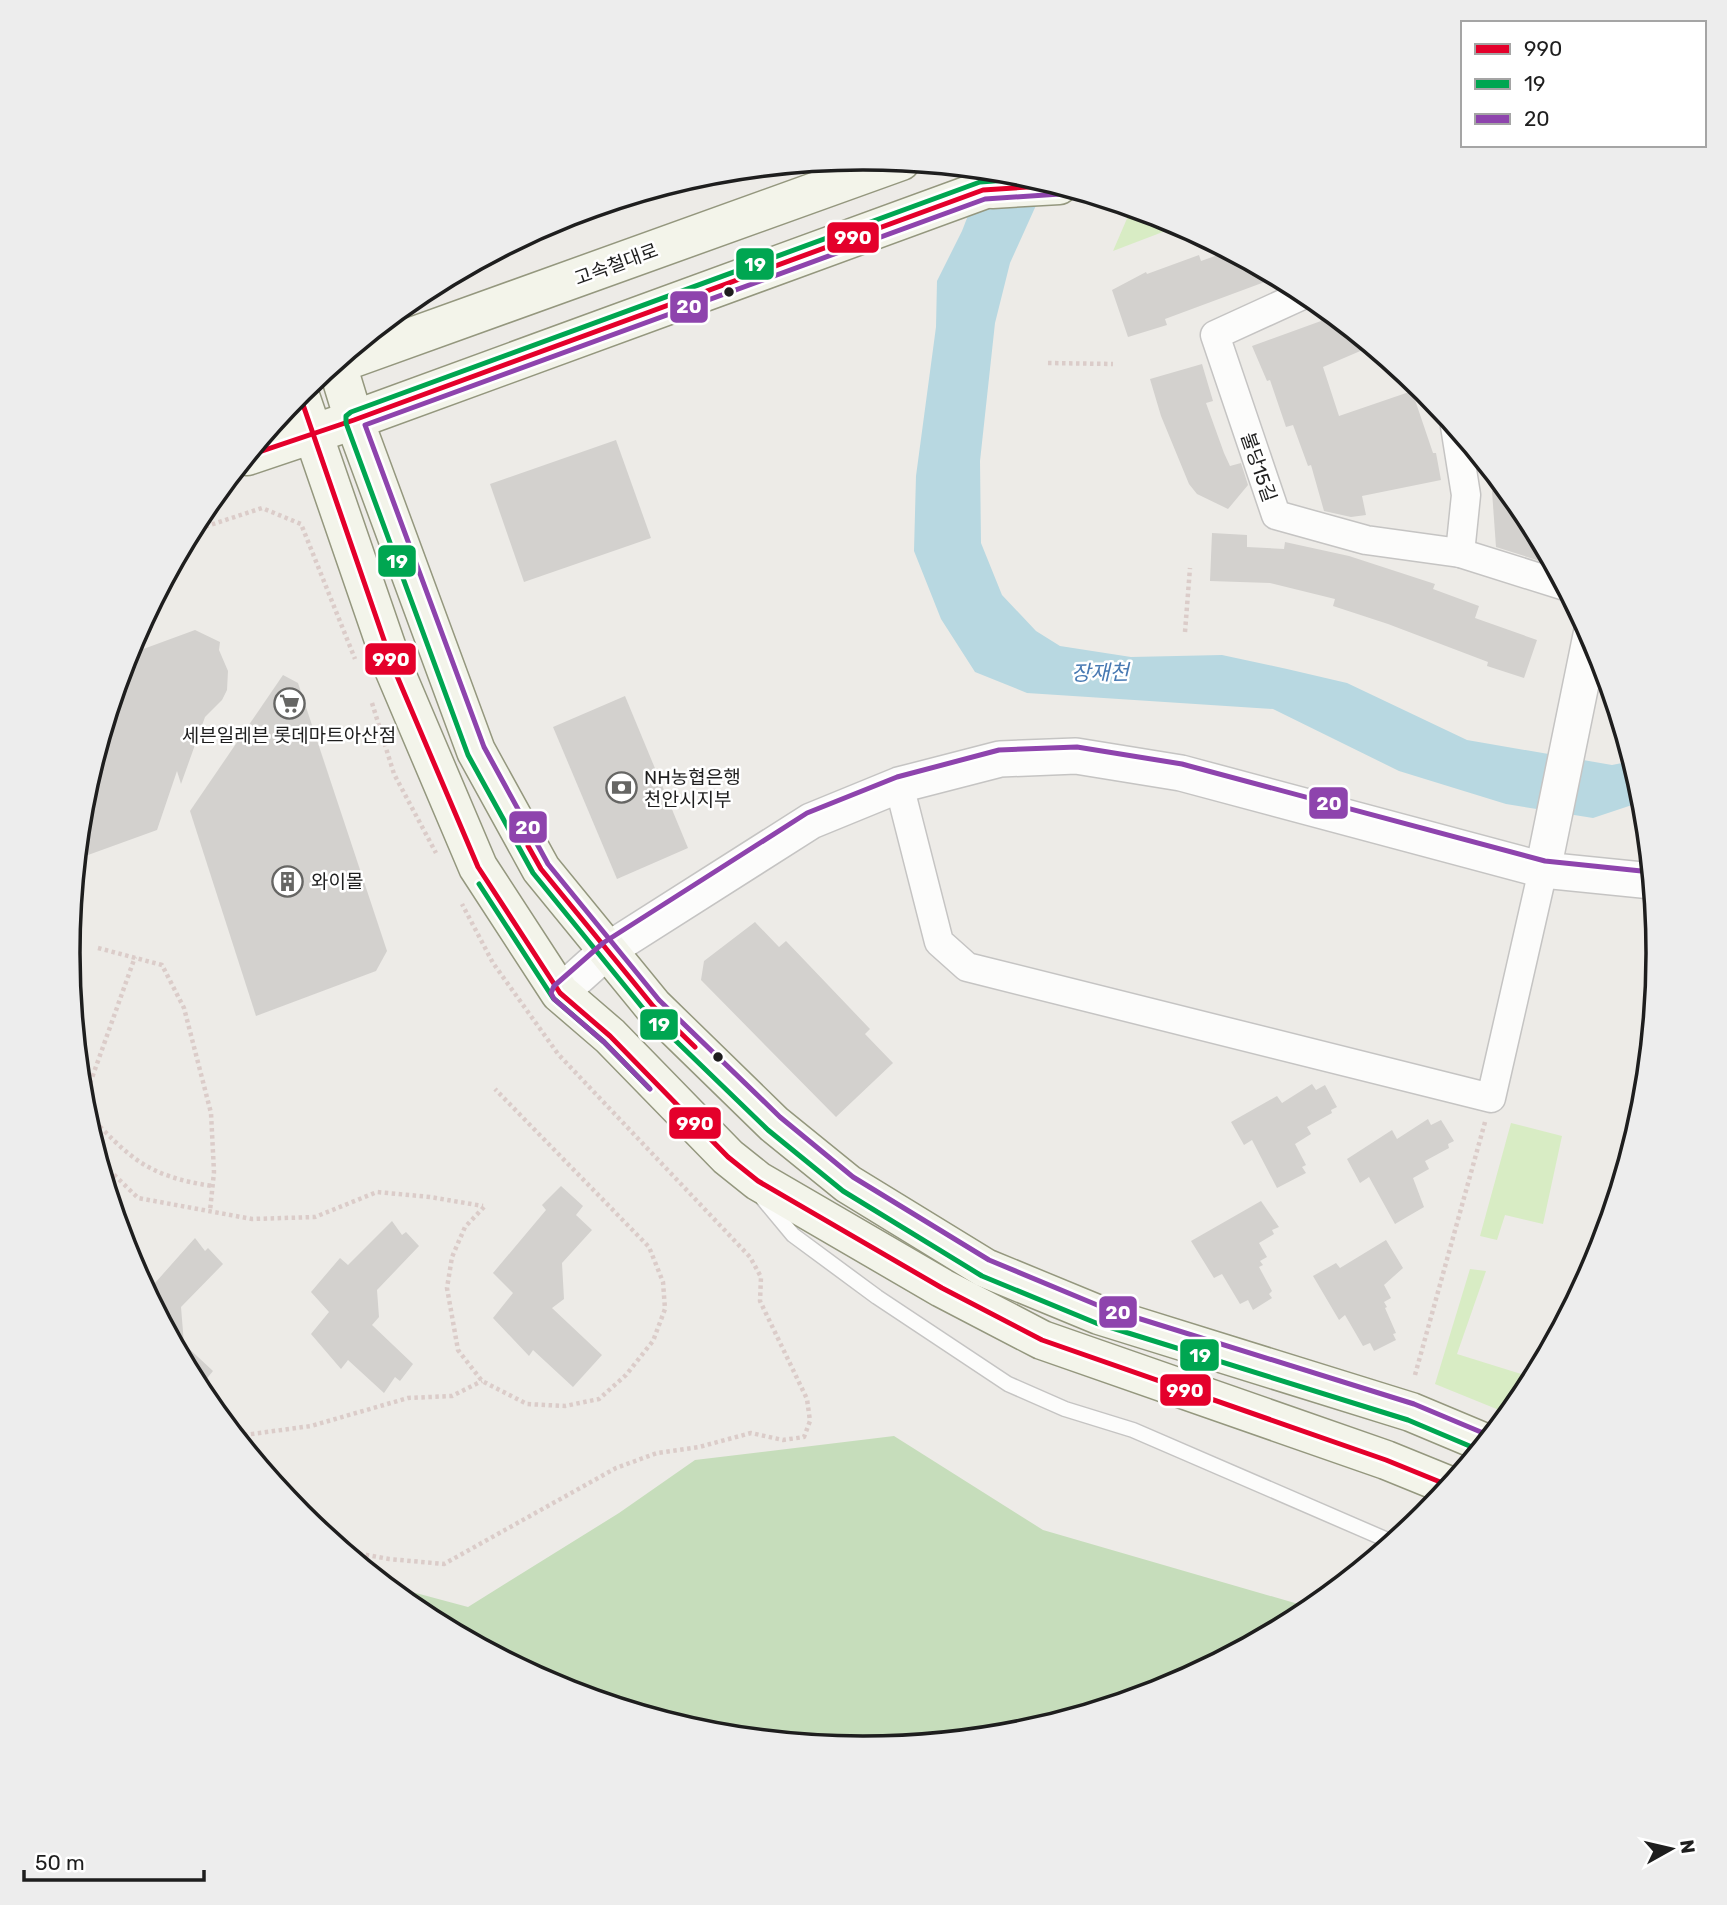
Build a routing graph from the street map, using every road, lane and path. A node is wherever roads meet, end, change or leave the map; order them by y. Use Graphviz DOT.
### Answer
graph roads {
  1 [pos="875,170"];
  2 [pos="1000,182"];
  3 [pos="1026,187"];
  4 [pos="983,190"];
  5 [pos="1295,299"];
  6 [pos="358,355"];
  7 [pos="1048,363"];
  8 [pos="1113,364"];
  9 [pos="338,372"];
  10 [pos="303,406"];
  11 [pos="354,420"];
  12 [pos="311,433"];
  13 [pos="1458,443"];
  14 [pos="263,450"];
  15 [pos="206,526"];
  16 [pos="1460,553"];
  17 [pos="1190,568"];
  18 [pos="1553,582"];
  19 [pos="1185,632"];
  20 [pos="1587,654"];
  21 [pos="360,671"];
  22 [pos="370,695"];
  23 [pos="899,785"];
  24 [pos="438,856"];
  25 [pos="1543,870"];
  26 [pos="1643,880"];
  27 [pos="456,892"];
  28 [pos="98,948"];
  29 [pos="608,950"];
  30 [pos="135,957"];
  31 [pos="560,993"];
  32 [pos="91,1079"];
  33 [pos="495,1088"];
  34 [pos="1491,1098"];
  35 [pos="101,1126"];
  36 [pos="728,1157"];
  37 [pos="113,1173"];
  38 [pos="212,1186"];
  39 [pos="210,1211"];
  40 [pos="1415,1375"];
  41 [pos="482,1381"];
  42 [pos="247,1435"];
  43 [pos="1476,1439"];
  44 [pos="1440,1482"];
  45 [pos="1383,1538"];
  46 [pos="363,1554"];
  1 -- 6 [label="main road, 고속철대로"];
  2 -- 4 [label="main road"];
  3 -- 4 [label="main road"];
  4 -- 11 [label="main road"];
  5 -- 16 [label="street, 불당15길"];
  7 -- 8 [label="path"];
  9 -- 11 [label="main road"];
  10 -- 12 [label="main road"];
  11 -- 12 [label="main road"];
  11 -- 29 [label="main road"];
  12 -- 14 [label="main road"];
  12 -- 31 [label="main road"];
  13 -- 16 [label="street"];
  15 -- 21 [label="path"];
  16 -- 18 [label="street, 불당15길"];
  17 -- 19 [label="path"];
  20 -- 25 [label="street"];
  22 -- 24 [label="path"];
  23 -- 25 [label="street"];
  23 -- 29 [label="street"];
  23 -- 34 [label="street"];
  25 -- 26 [label="street"];
  25 -- 34 [label="street"];
  27 -- 46 [label="path"];
  28 -- 30 [label="path"];
  29 -- 31 [label="street"];
  29 -- 43 [label="main road"];
  30 -- 32 [label="path"];
  30 -- 38 [label="path"];
  31 -- 36 [label="main road"];
  33 -- 41 [label="path"];
  34 -- 40 [label="path"];
  35 -- 38 [label="path"];
  36 -- 44 [label="main road"];
  36 -- 45 [label="lane"];
  37 -- 39 [label="path"];
  38 -- 39 [label="path"];
  39 -- 41 [label="path"];
  41 -- 42 [label="path"];
}
